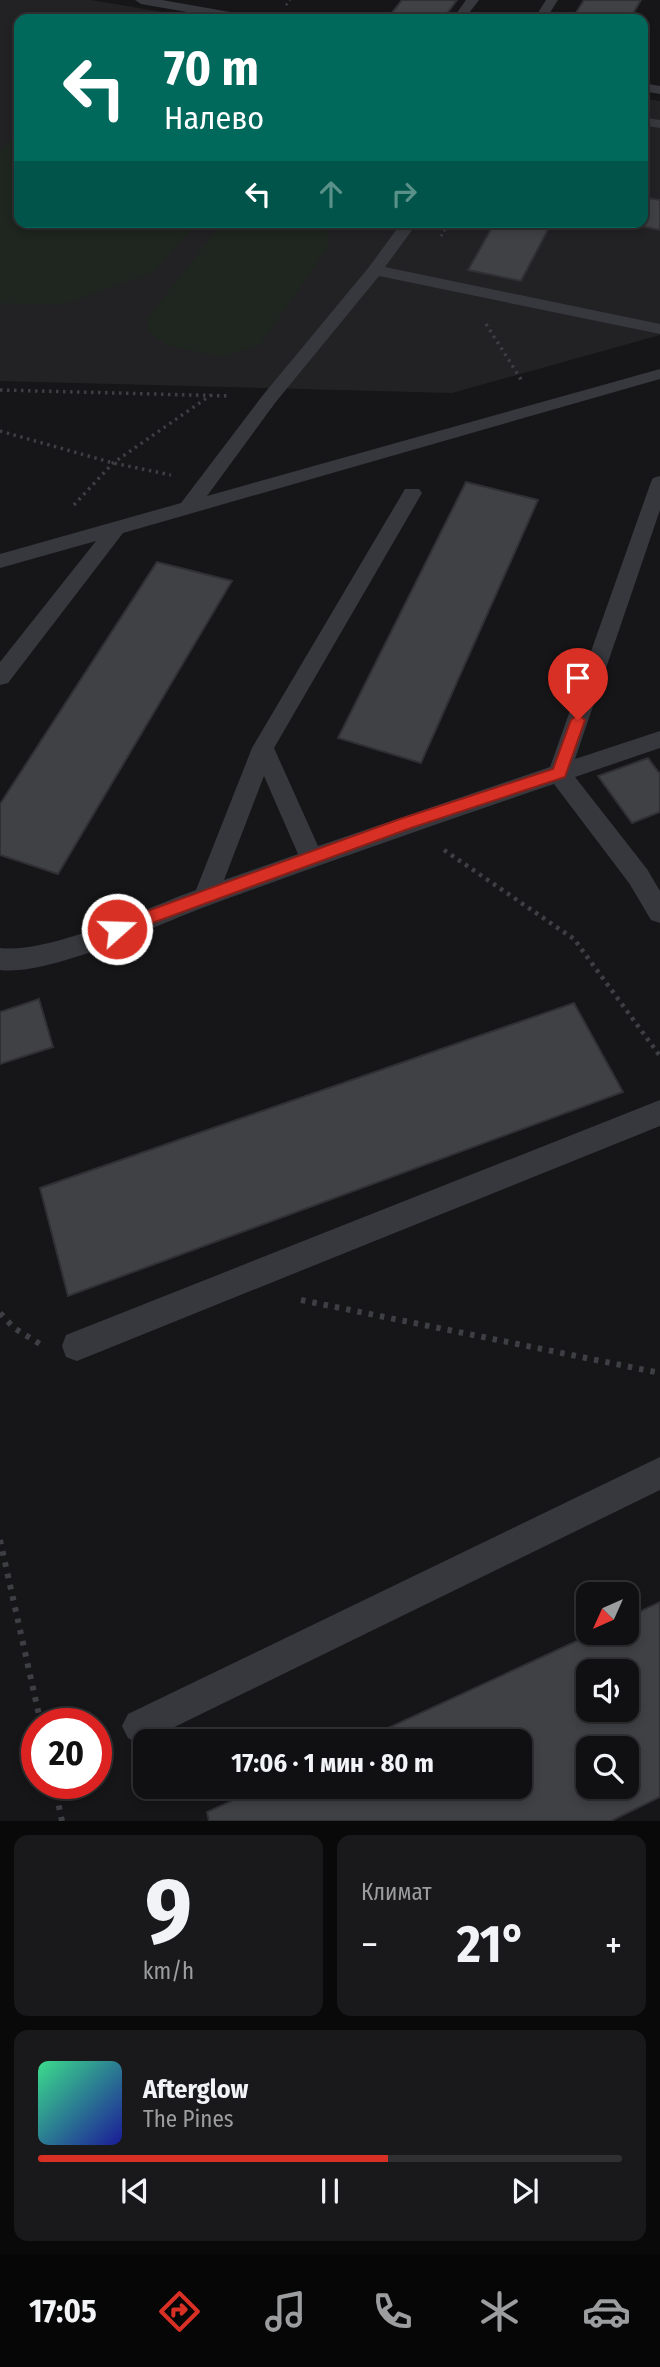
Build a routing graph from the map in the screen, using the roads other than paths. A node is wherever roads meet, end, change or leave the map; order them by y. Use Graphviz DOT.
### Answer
graph roads {
  1 [pos="141,0"];
  2 [pos="219,14"];
  3 [pos="406,228"];
  4 [pos="375,270"];
  5 [pos="660,329"];
  6 [pos="660,374"];
  7 [pos="660,482"];
  8 [pos="412,494"];
  9 [pos="188,508"];
  10 [pos="116,528"];
  11 [pos="0,561"];
  12 [pos="0,677"];
  13 [pos="660,739"];
  14 [pos="264,748"];
  15 [pos="559,773"];
  16 [pos="312,857"];
  17 [pos="206,896"];
  18 [pos="660,913"];
  19 [pos="0,959"];
  20 [pos="660,1113"];
  21 [pos="77,1346"];
  22 [pos="660,1473"];
  23 [pos="140,1726"];
  1 -- 2 [label="lane"];
  3 -- 4 [label="lane"];
  4 -- 5 [label="lane"];
  4 -- 9 [label="lane"];
  6 -- 9 [label="lane"];
  7 -- 15 [label="lane"];
  8 -- 14 [label="lane"];
  9 -- 10 [label="lane"];
  10 -- 11 [label="lane"];
  10 -- 12 [label="lane"];
  13 -- 15 [label="lane"];
  14 -- 16 [label="lane"];
  14 -- 17 [label="lane"];
  15 -- 16 [label="lane"];
  15 -- 18 [label="lane"];
  16 -- 17 [label="lane"];
  17 -- 19 [label="lane"];
  20 -- 21 [label="lane"];
  22 -- 23 [label="lane"];
}
